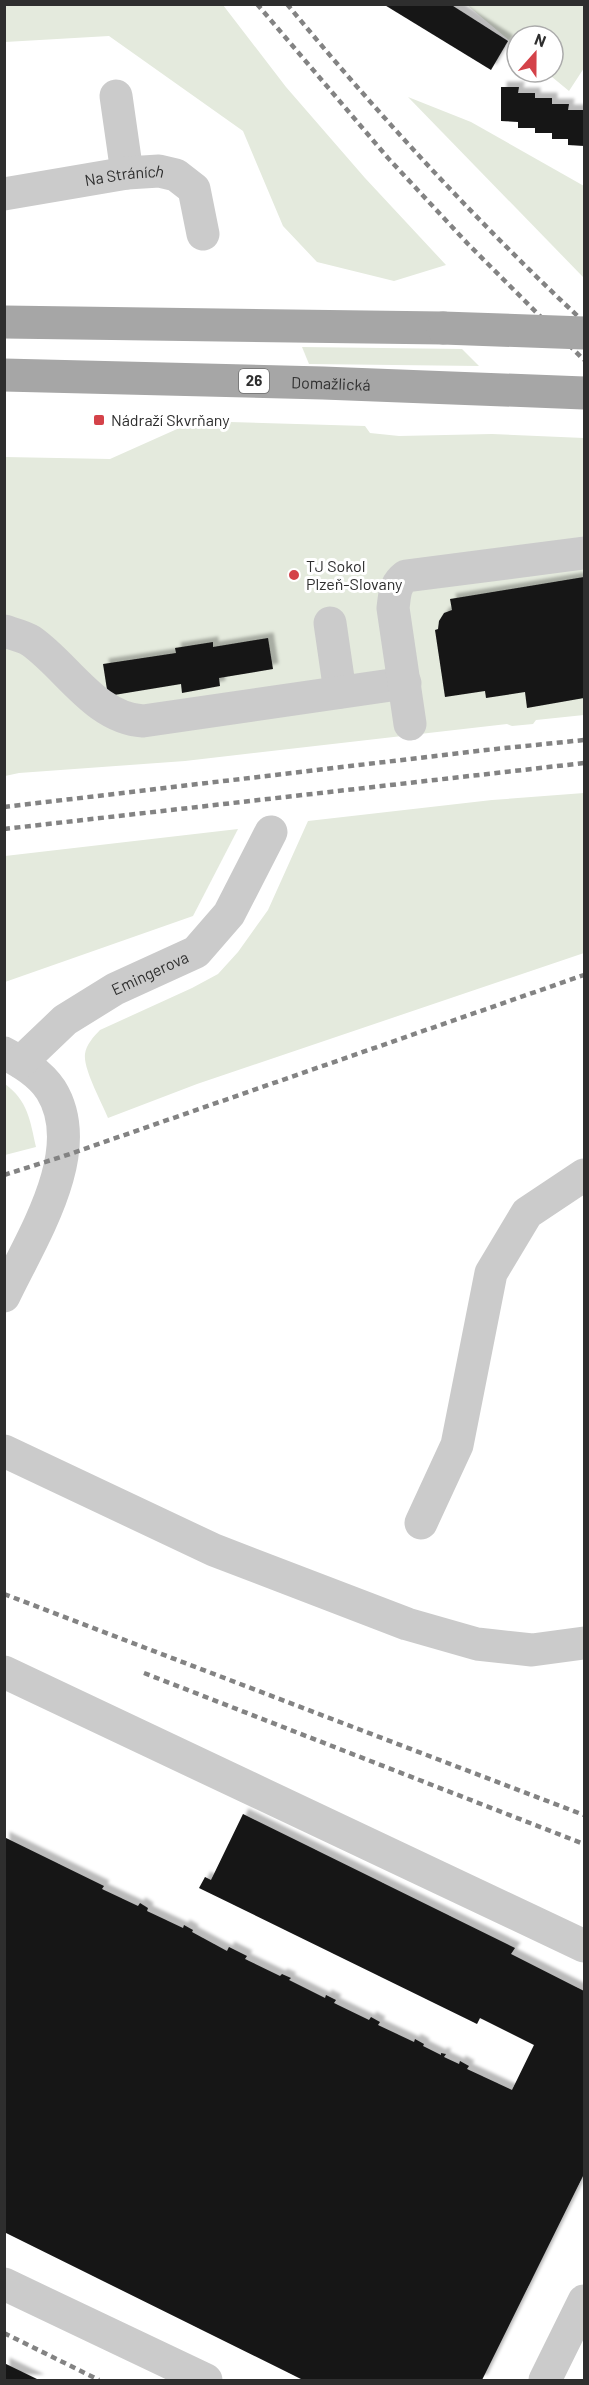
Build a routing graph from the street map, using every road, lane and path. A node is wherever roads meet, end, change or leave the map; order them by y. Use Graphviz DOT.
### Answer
graph roads {
  1 [pos="116,96"];
  2 [pos="127,173"];
  3 [pos="4,194"];
  4 [pos="203,234"];
  5 [pos="4,322"];
  6 [pos="585,333"];
  7 [pos="4,375"];
  8 [pos="585,393"];
  9 [pos="585,553"];
  10 [pos="330,623"];
  11 [pos="4,631"];
  12 [pos="405,683"];
  13 [pos="340,692"];
  14 [pos="410,724"];
  15 [pos="271,832"];
  16 [pos="13,1058"];
  17 [pos="585,1175"];
  18 [pos="4,1296"];
  19 [pos="4,1451"];
  20 [pos="421,1523"];
  21 [pos="585,1643"];
  22 [pos="4,1672"];
  23 [pos="585,1946"];
  24 [pos="4,2284"];
  25 [pos="585,2301"];
  26 [pos="206,2380"];
  27 [pos="545,2380"];
  1 -- 2 [label="street"];
  2 -- 3 [label="street, Na Stráních"];
  2 -- 4 [label="street, Na Stráních"];
  5 -- 6 [label="main road, bridge"];
  7 -- 8 [label="main road, Domažlická / 26"];
  9 -- 12 [label="street"];
  10 -- 13 [label="street"];
  11 -- 13 [label="street"];
  12 -- 13 [label="street"];
  12 -- 14 [label="street"];
  15 -- 16 [label="street, Emingerova"];
  16 -- 18 [label="street, Emingerova"];
  17 -- 20 [label="street"];
  19 -- 21 [label="street"];
  22 -- 23 [label="street"];
  24 -- 26 [label="street"];
  25 -- 27 [label="street"];
}
